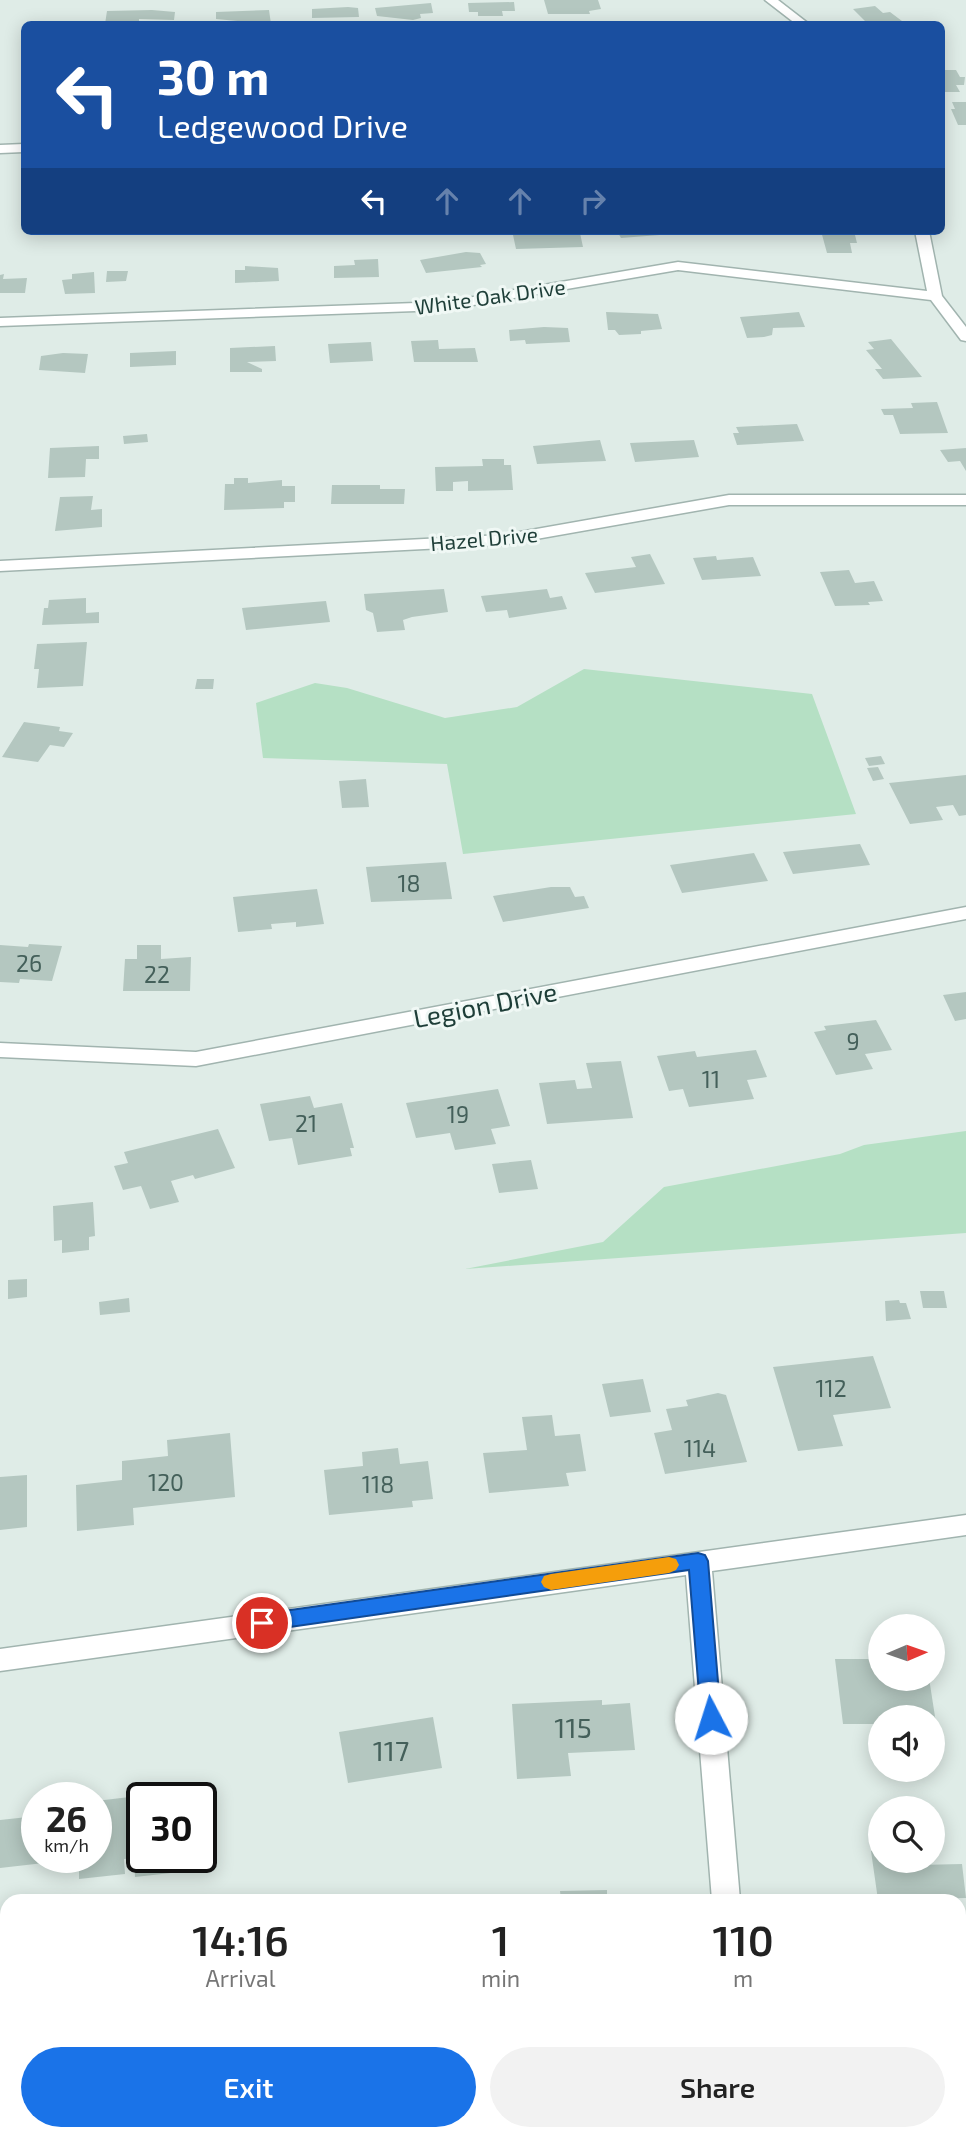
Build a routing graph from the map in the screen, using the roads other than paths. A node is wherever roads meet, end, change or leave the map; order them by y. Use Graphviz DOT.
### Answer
graph roads {
  1 [pos="771,0"];
  2 [pos="799,21"];
  3 [pos="21,148"];
  4 [pos="0,149"];
  5 [pos="923,235"];
  6 [pos="935,296"];
  7 [pos="0,322"];
  8 [pos="966,337"];
  9 [pos="966,500"];
  10 [pos="0,566"];
  11 [pos="966,913"];
  12 [pos="0,1050"];
  13 [pos="966,1525"];
  14 [pos="698,1561"];
  15 [pos="0,1660"];
  16 [pos="726,1894"];
  1 -- 2 [label="street"];
  3 -- 4 [label="street"];
  5 -- 6 [label="street"];
  6 -- 7 [label="street, White Oak Drive"];
  6 -- 8 [label="street"];
  9 -- 10 [label="street, Hazel Drive"];
  11 -- 12 [label="street, Legion Drive"];
  13 -- 14 [label="street"];
  14 -- 15 [label="street"];
  14 -- 16 [label="street"];
}
